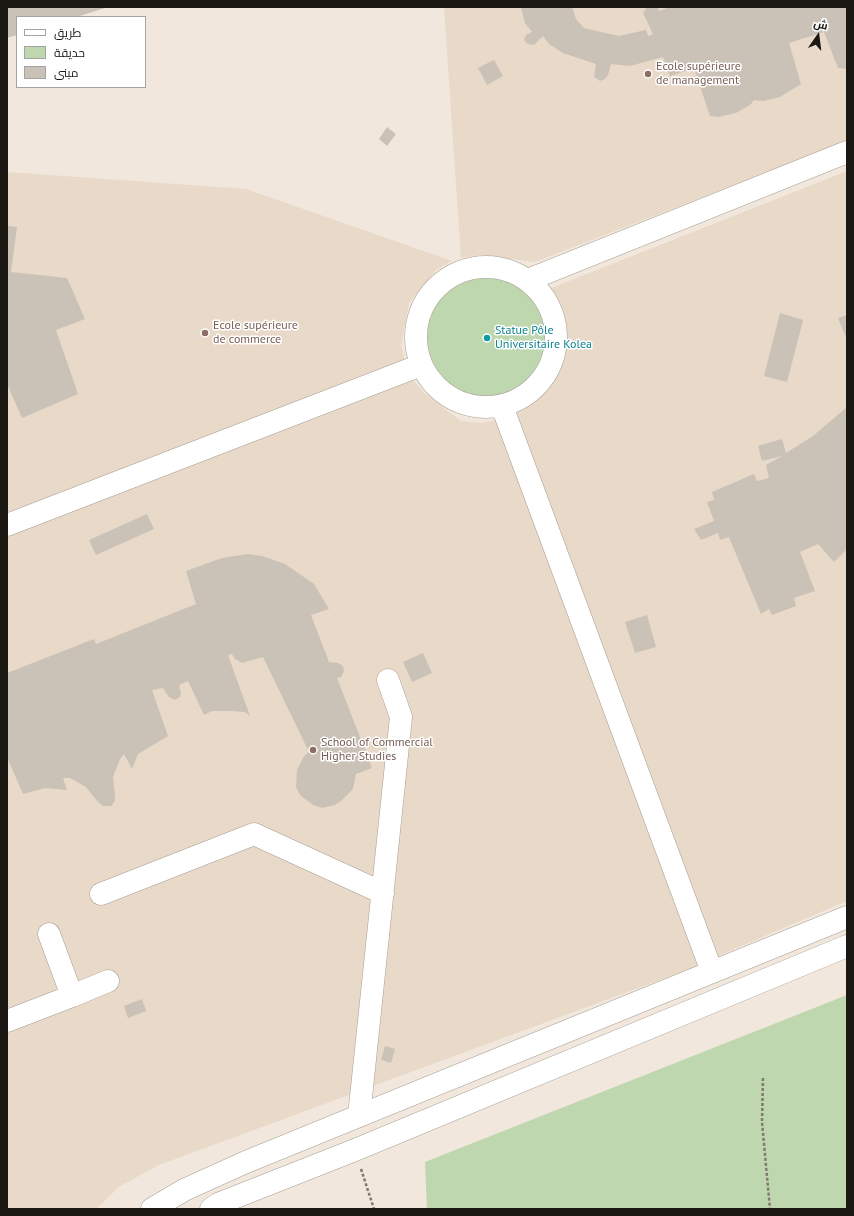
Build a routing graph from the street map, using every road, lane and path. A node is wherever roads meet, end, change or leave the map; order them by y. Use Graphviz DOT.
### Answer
graph roads {
  1 [pos="847,152"];
  2 [pos="528,280"];
  3 [pos="421,366"];
  4 [pos="502,406"];
  5 [pos="7,525"];
  6 [pos="388,680"];
  7 [pos="382,893"];
  8 [pos="101,894"];
  9 [pos="847,917"];
  10 [pos="49,934"];
  11 [pos="847,946"];
  12 [pos="712,972"];
  13 [pos="108,981"];
  14 [pos="72,996"];
  15 [pos="7,1021"];
  16 [pos="763,1078"];
  17 [pos="359,1116"];
  18 [pos="356,1150"];
  19 [pos="152,1209"];
  20 [pos="211,1209"];
  21 [pos="374,1209"];
  22 [pos="770,1209"];
  1 -- 2 [label="street"];
  2 -- 3 [label="street"];
  2 -- 4 [label="street"];
  3 -- 4 [label="street"];
  3 -- 5 [label="street"];
  4 -- 12 [label="street"];
  6 -- 7 [label="street"];
  7 -- 8 [label="street"];
  7 -- 17 [label="street"];
  9 -- 12 [label="street"];
  10 -- 14 [label="street"];
  11 -- 18 [label="street"];
  12 -- 17 [label="street"];
  13 -- 14 [label="street"];
  14 -- 15 [label="street"];
  16 -- 22 [label="path"];
  17 -- 19 [label="street"];
  18 -- 20 [label="street"];
  18 -- 21 [label="path"];
}
